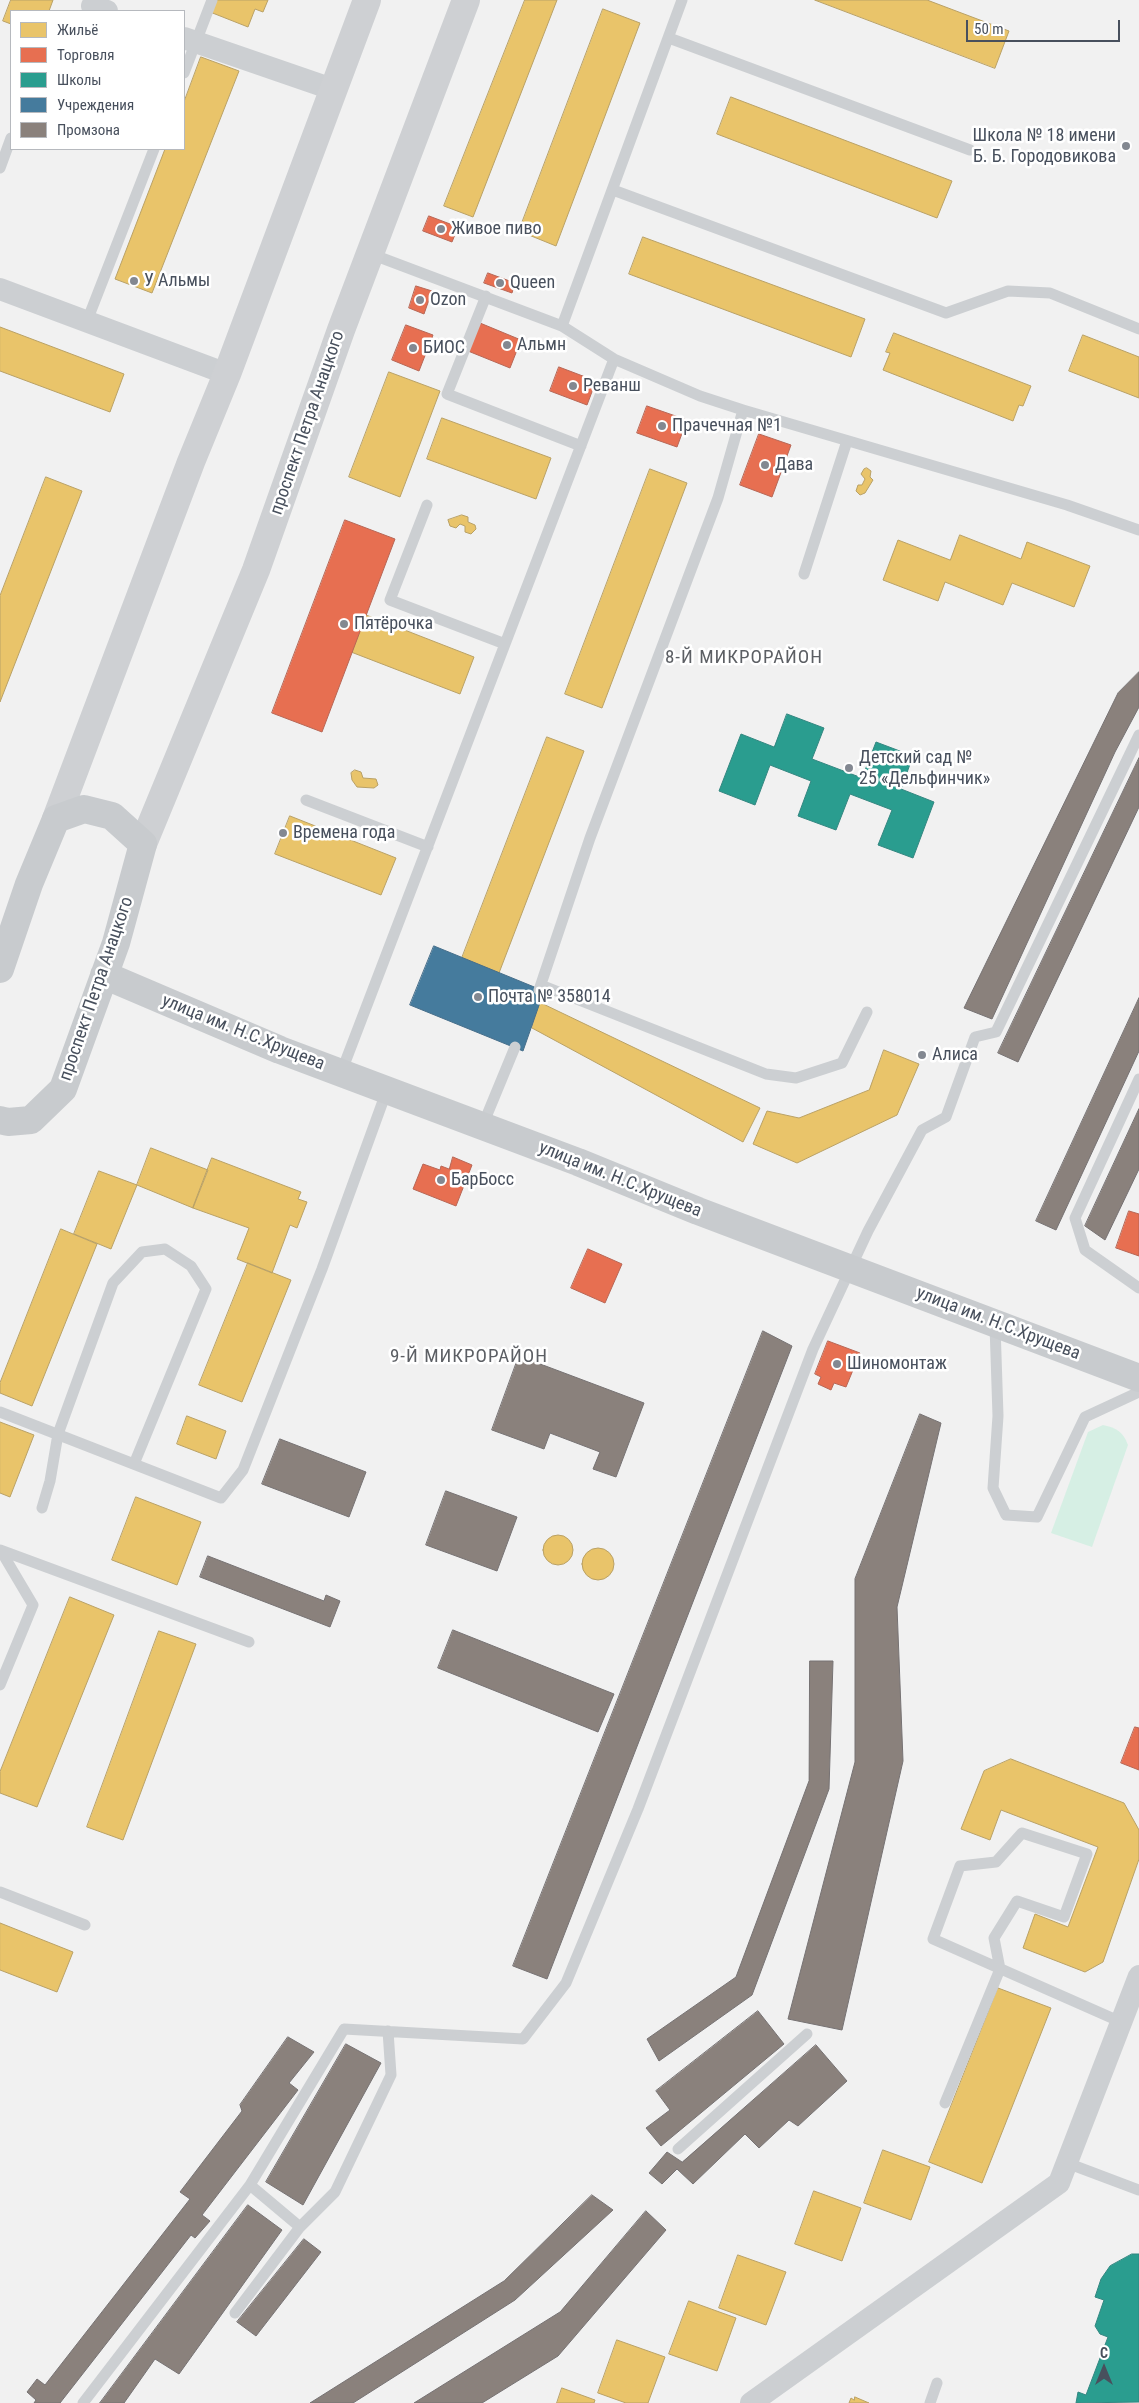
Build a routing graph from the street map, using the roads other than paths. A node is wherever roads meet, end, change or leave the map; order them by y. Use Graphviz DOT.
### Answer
graph roads {
  1 [pos="212,0"];
  2 [pos="366,0"];
  3 [pos="466,0"];
  4 [pos="682,0"];
  5 [pos="669,38"];
  6 [pos="190,40"];
  7 [pos="185,68"];
  8 [pos="332,89"];
  9 [pos="10,141"];
  10 [pos="154,150"];
  11 [pos="970,150"];
  12 [pos="0,168"];
  13 [pos="613,190"];
  14 [pos="371,254"];
  15 [pos="0,289"];
  16 [pos="486,296"];
  17 [pos="87,321"];
  18 [pos="562,326"];
  19 [pos="1139,329"];
  20 [pos="614,359"];
  21 [pos="227,374"];
  22 [pos="743,410"];
  23 [pos="847,441"];
  24 [pos="581,446"];
  25 [pos="427,505"];
  26 [pos="1139,530"];
  27 [pos="804,574"];
  28 [pos="505,644"];
  29 [pos="1139,735"];
  30 [pos="306,800"];
  31 [pos="56,819"];
  32 [pos="143,844"];
  33 [pos="428,847"];
  34 [pos="3,954"];
  35 [pos="104,975"];
  36 [pos="867,1012"];
  37 [pos="514,1047"];
  38 [pos="341,1073"];
  39 [pos="1139,1079"];
  40 [pos="387,1090"];
  41 [pos="0,1120"];
  42 [pos="482,1127"];
  43 [pos="852,1269"];
  44 [pos="1139,1288"];
  45 [pos="994,1323"];
  46 [pos="1138,1378"];
  47 [pos="0,1412"];
  48 [pos="58,1434"];
  49 [pos="134,1464"];
  50 [pos="42,1508"];
  51 [pos="0,1551"];
  52 [pos="249,1642"];
  53 [pos="0,1685"];
  54 [pos="0,1892"];
  55 [pos="85,1925"];
  56 [pos="1000,1969"];
  57 [pos="1139,1976"];
  58 [pos="1121,2022"];
  59 [pos="388,2031"];
  60 [pos="807,2034"];
  61 [pos="945,2103"];
  62 [pos="678,2149"];
  63 [pos="1066,2163"];
  64 [pos="250,2185"];
  65 [pos="1139,2190"];
  66 [pos="300,2227"];
  67 [pos="235,2313"];
  68 [pos="937,2383"];
  69 [pos="84,2403"];
  70 [pos="751,2403"];
  71 [pos="930,2403"];
  1 -- 6 [label="lane"];
  2 -- 8 [label="main road"];
  3 -- 14 [label="main road, проспект Петра Анацкого"];
  4 -- 5 [label="lane"];
  5 -- 11 [label="lane"];
  5 -- 13 [label="lane"];
  6 -- 7 [label="lane"];
  6 -- 8 [label="street"];
  8 -- 21 [label="main road"];
  9 -- 12 [label="lane"];
  10 -- 17 [label="lane"];
  13 -- 18 [label="lane"];
  13 -- 19 [label="lane"];
  14 -- 16 [label="lane"];
  14 -- 32 [label="main road, проспект Петра Анацкого"];
  15 -- 17 [label="street"];
  16 -- 18 [label="lane"];
  16 -- 24 [label="lane"];
  17 -- 21 [label="street"];
  18 -- 20 [label="lane"];
  20 -- 22 [label="lane"];
  20 -- 24 [label="lane"];
  21 -- 31 [label="main road"];
  22 -- 23 [label="lane"];
  22 -- 36 [label="lane"];
  23 -- 26 [label="lane"];
  23 -- 27 [label="lane"];
  24 -- 28 [label="lane"];
  25 -- 28 [label="lane"];
  28 -- 33 [label="lane"];
  29 -- 43 [label="lane"];
  30 -- 33 [label="lane"];
  31 -- 32 [label="main road"];
  31 -- 34 [label="main road"];
  32 -- 35 [label="main road, проспект Петра Анацкого"];
  33 -- 38 [label="lane"];
  35 -- 38 [label="main road, улица им. Н.С.Хрущева"];
  35 -- 41 [label="main road, проспект Петра Анацкого"];
  37 -- 42 [label="lane"];
  38 -- 40 [label="main road, улица им. Н.С.Хрущева"];
  39 -- 44 [label="lane"];
  40 -- 42 [label="main road, улица им. Н.С.Хрущева"];
  40 -- 49 [label="lane"];
  42 -- 43 [label="main road, улица им. Н.С.Хрущева"];
  43 -- 45 [label="main road, улица им. Н.С.Хрущева"];
  43 -- 59 [label="lane"];
  45 -- 46 [label="main road, улица им. Н.С.Хрущева"];
  45 -- 46 [label="lane"];
  47 -- 48 [label="lane"];
  48 -- 49 [label="lane"];
  48 -- 49 [label="lane"];
  48 -- 50 [label="lane"];
  51 -- 52 [label="lane"];
  51 -- 53 [label="lane"];
  54 -- 55 [label="lane"];
  56 -- 56 [label="lane"];
  56 -- 58 [label="lane"];
  56 -- 61 [label="lane"];
  57 -- 58 [label="street"];
  58 -- 63 [label="street"];
  59 -- 64 [label="lane"];
  59 -- 66 [label="lane"];
  60 -- 62 [label="lane"];
  63 -- 65 [label="lane"];
  63 -- 70 [label="street"];
  64 -- 66 [label="lane"];
  64 -- 69 [label="lane"];
  66 -- 67 [label="lane"];
  68 -- 71 [label="lane"];
}
